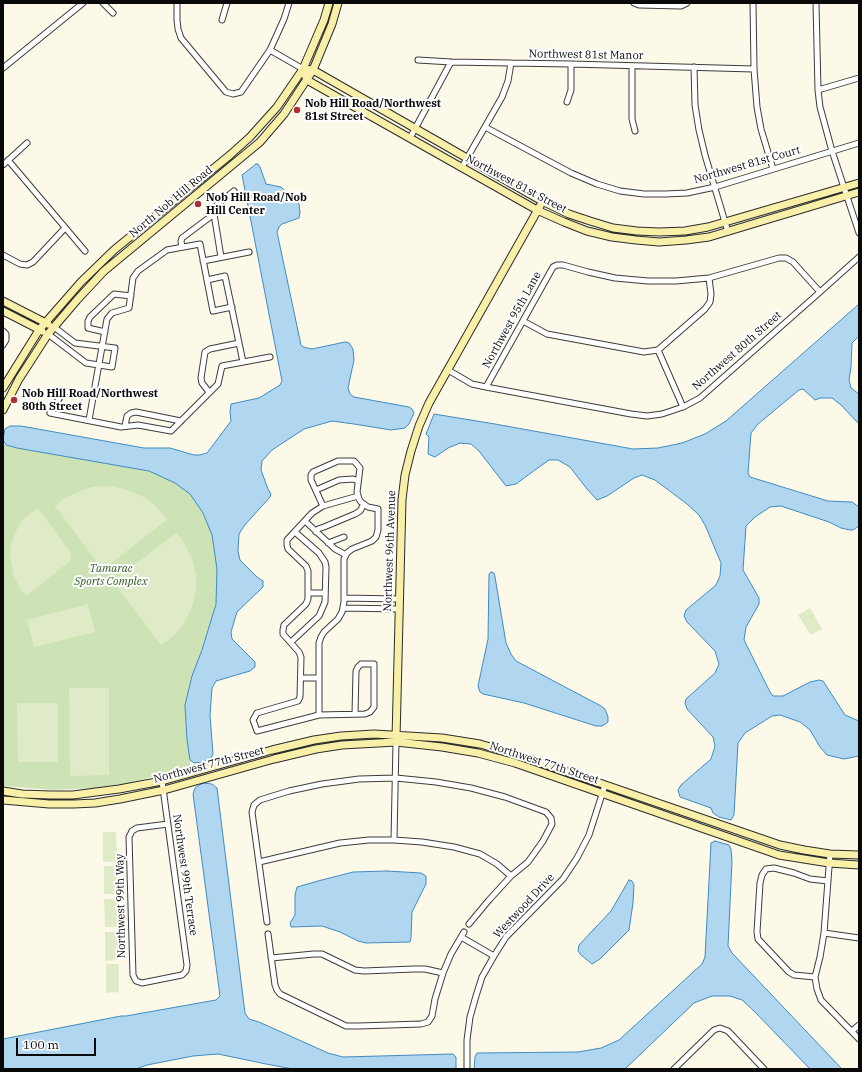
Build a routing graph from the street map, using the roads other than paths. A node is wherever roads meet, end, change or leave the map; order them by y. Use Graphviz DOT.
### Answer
graph roads {
  1 [pos="83,3"];
  2 [pos="103,3"];
  3 [pos="177,3"];
  4 [pos="227,3"];
  5 [pos="290,3"];
  6 [pos="329,3"];
  7 [pos="338,3"];
  8 [pos="634,3"];
  9 [pos="687,3"];
  10 [pos="753,3"];
  11 [pos="816,3"];
  12 [pos="112,13"];
  13 [pos="222,20"];
  14 [pos="270,50"];
  15 [pos="418,60"];
  16 [pos="450,62"];
  17 [pos="511,63"];
  18 [pos="571,64"];
  19 [pos="632,66"];
  20 [pos="694,67"];
  21 [pos="3,68"];
  22 [pos="303,69"];
  23 [pos="754,69"];
  24 [pos="313,70"];
  25 [pos="859,78"];
  26 [pos="307,80"];
  27 [pos="818,90"];
  28 [pos="567,102"];
  29 [pos="485,127"];
  30 [pos="415,129"];
  31 [pos="635,131"];
  32 [pos="410,138"];
  33 [pos="27,143"];
  34 [pos="859,143"];
  35 [pos="832,151"];
  36 [pos="467,158"];
  37 [pos="8,160"];
  38 [pos="3,165"];
  39 [pos="462,167"];
  40 [pos="773,169"];
  41 [pos="859,183"];
  42 [pos="715,187"];
  43 [pos="844,187"];
  44 [pos="234,191"];
  45 [pos="859,192"];
  46 [pos="847,196"];
  47 [pos="542,201"];
  48 [pos="537,210"];
  49 [pos="214,214"];
  50 [pos="725,222"];
  51 [pos="65,228"];
  52 [pos="728,232"];
  53 [pos="859,233"];
  54 [pos="182,248"];
  55 [pos="85,251"];
  56 [pos="249,252"];
  57 [pos="3,255"];
  58 [pos="221,257"];
  59 [pos="859,257"];
  60 [pos="203,260"];
  61 [pos="709,278"];
  62 [pos="207,280"];
  63 [pos="820,292"];
  64 [pos="131,296"];
  65 [pos="3,301"];
  66 [pos="232,307"];
  67 [pos="3,311"];
  68 [pos="523,320"];
  69 [pos="45,322"];
  70 [pos="54,327"];
  71 [pos="39,330"];
  72 [pos="3,331"];
  73 [pos="105,332"];
  74 [pos="48,334"];
  75 [pos="239,343"];
  76 [pos="3,345"];
  77 [pos="102,347"];
  78 [pos="658,350"];
  79 [pos="270,357"];
  80 [pos="243,362"];
  81 [pos="99,365"];
  82 [pos="448,370"];
  83 [pos="486,387"];
  84 [pos="3,388"];
  85 [pos="209,392"];
  86 [pos="93,396"];
  87 [pos="683,407"];
  88 [pos="3,410"];
  89 [pos="89,420"];
  90 [pos="181,421"];
  91 [pos="125,426"];
  92 [pos="358,480"];
  93 [pos="316,490"];
  94 [pos="358,496"];
  95 [pos="364,504"];
  96 [pos="323,506"];
  97 [pos="305,521"];
  98 [pos="295,532"];
  99 [pos="316,532"];
  100 [pos="344,537"];
  101 [pos="328,543"];
  102 [pos="346,555"];
  103 [pos="325,593"];
  104 [pos="308,594"];
  105 [pos="344,598"];
  106 [pos="364,598"];
  107 [pos="399,598"];
  108 [pos="343,608"];
  109 [pos="363,608"];
  110 [pos="399,609"];
  111 [pos="291,642"];
  112 [pos="301,678"];
  113 [pos="319,678"];
  114 [pos="355,714"];
  115 [pos="319,715"];
  116 [pos="396,738"];
  117 [pos="396,778"];
  118 [pos="162,781"];
  119 [pos="605,785"];
  120 [pos="164,790"];
  121 [pos="3,791"];
  122 [pos="602,794"];
  123 [pos="3,800"];
  124 [pos="168,824"];
  125 [pos="394,840"];
  126 [pos="830,854"];
  127 [pos="859,855"];
  128 [pos="259,862"];
  129 [pos="829,863"];
  130 [pos="859,865"];
  131 [pos="511,876"];
  132 [pos="828,881"];
  133 [pos="267,922"];
  134 [pos="469,924"];
  135 [pos="464,932"];
  136 [pos="824,933"];
  137 [pos="268,934"];
  138 [pos="461,937"];
  139 [pos="859,938"];
  140 [pos="494,956"];
  141 [pos="271,958"];
  142 [pos="443,973"];
  143 [pos="815,977"];
  144 [pos="136,980"];
  145 [pos="859,1025"];
  146 [pos="852,1031"];
  147 [pos="859,1039"];
  148 [pos="467,1069"];
  149 [pos="674,1069"];
  150 [pos="764,1069"];
  1 -- 21 [label="street"];
  2 -- 12 [label="street"];
  3 -- 14 [label="street"];
  4 -- 13 [label="street"];
  5 -- 14 [label="street"];
  6 -- 22 [label="street, North Nob Hill Road"];
  7 -- 24 [label="street, North Nob Hill Road"];
  8 -- 9 [label="street"];
  10 -- 23 [label="street"];
  11 -- 27 [label="street"];
  14 -- 22 [label="street, Northwest 81st Street"];
  15 -- 16 [label="street, Northwest 81st Manor"];
  16 -- 17 [label="street, Northwest 81st Manor"];
  16 -- 30 [label="street"];
  17 -- 18 [label="street, Northwest 81st Manor"];
  17 -- 29 [label="street"];
  18 -- 19 [label="street, Northwest 81st Manor"];
  18 -- 28 [label="street"];
  19 -- 20 [label="street, Northwest 81st Manor"];
  19 -- 31 [label="street"];
  20 -- 23 [label="street, Northwest 81st Manor"];
  20 -- 42 [label="street"];
  22 -- 24 [label="street, Northwest 81st Street"];
  22 -- 26 [label="street"];
  22 -- 69 [label="street, North Nob Hill Road"];
  23 -- 40 [label="street"];
  24 -- 26 [label="street, North Nob Hill Road"];
  24 -- 30 [label="street, Northwest 81st Street"];
  25 -- 27 [label="street"];
  26 -- 32 [label="street, Northwest 81st Street"];
  26 -- 70 [label="street, North Nob Hill Road"];
  27 -- 35 [label="street"];
  29 -- 36 [label="street"];
  29 -- 42 [label="street, Northwest 81st Court"];
  30 -- 32 [label="street"];
  30 -- 36 [label="street, Northwest 81st Street"];
  32 -- 39 [label="street, Northwest 81st Street"];
  33 -- 37 [label="street"];
  34 -- 35 [label="street, Northwest 81st Court"];
  35 -- 40 [label="street, Northwest 81st Court"];
  35 -- 43 [label="street"];
  36 -- 39 [label="street"];
  36 -- 47 [label="street, Northwest 81st Street"];
  37 -- 38 [label="street"];
  37 -- 51 [label="street"];
  39 -- 48 [label="street, Northwest 81st Street"];
  40 -- 42 [label="street, Northwest 81st Court"];
  41 -- 43 [label="street, Northwest 81st Street"];
  42 -- 50 [label="street"];
  43 -- 46 [label="street"];
  43 -- 50 [label="street, Northwest 81st Street"];
  44 -- 49 [label="street"];
  45 -- 46 [label="street, Northwest 81st Street"];
  46 -- 52 [label="street, Northwest 81st Street"];
  46 -- 53 [label="street"];
  47 -- 48 [label="street, Northwest 96th Avenue"];
  47 -- 50 [label="street, Northwest 81st Street"];
  48 -- 52 [label="street, Northwest 81st Street"];
  48 -- 82 [label="street, Northwest 96th Avenue"];
  49 -- 54 [label="street"];
  49 -- 58 [label="street"];
  50 -- 52 [label="street"];
  51 -- 55 [label="street"];
  51 -- 57 [label="street"];
  54 -- 60 [label="street"];
  54 -- 64 [label="street"];
  56 -- 58 [label="street"];
  58 -- 60 [label="street"];
  59 -- 63 [label="street, Northwest 80th Street"];
  60 -- 62 [label="street"];
  61 -- 63 [label="street"];
  61 -- 68 [label="street, Northwest 95th Lane"];
  61 -- 78 [label="street"];
  62 -- 66 [label="street"];
  62 -- 66 [label="street"];
  63 -- 87 [label="street, Northwest 80th Street"];
  64 -- 73 [label="street"];
  64 -- 73 [label="street"];
  65 -- 69 [label="street"];
  66 -- 75 [label="street"];
  67 -- 71 [label="street"];
  68 -- 78 [label="street"];
  68 -- 83 [label="street, Northwest 95th Lane"];
  69 -- 70 [label="street"];
  69 -- 71 [label="street, North Nob Hill Road"];
  70 -- 74 [label="street, North Nob Hill Road"];
  70 -- 77 [label="street"];
  71 -- 74 [label="street"];
  71 -- 84 [label="street, North Nob Hill Road"];
  72 -- 76 [label="street"];
  73 -- 77 [label="street"];
  74 -- 81 [label="street"];
  74 -- 88 [label="street, North Nob Hill Road"];
  75 -- 80 [label="street"];
  75 -- 85 [label="street"];
  77 -- 81 [label="street"];
  77 -- 81 [label="street"];
  78 -- 87 [label="street"];
  79 -- 80 [label="street"];
  80 -- 85 [label="street"];
  81 -- 86 [label="street"];
  82 -- 83 [label="street, Northwest 80th Street"];
  82 -- 107 [label="street, Northwest 96th Avenue"];
  83 -- 87 [label="street, Northwest 80th Street"];
  85 -- 90 [label="street"];
  86 -- 89 [label="street"];
  86 -- 89 [label="street"];
  89 -- 91 [label="street"];
  90 -- 91 [label="street"];
  90 -- 91 [label="street"];
  92 -- 93 [label="street"];
  92 -- 93 [label="street"];
  92 -- 94 [label="street"];
  93 -- 96 [label="street"];
  94 -- 95 [label="street"];
  94 -- 96 [label="street"];
  95 -- 99 [label="street"];
  95 -- 102 [label="street"];
  96 -- 97 [label="street"];
  97 -- 98 [label="street"];
  97 -- 99 [label="street"];
  98 -- 103 [label="street"];
  98 -- 104 [label="street"];
  99 -- 101 [label="street"];
  100 -- 101 [label="street"];
  101 -- 102 [label="street"];
  102 -- 105 [label="street"];
  103 -- 104 [label="street"];
  103 -- 111 [label="street"];
  104 -- 111 [label="street"];
  105 -- 106 [label="street"];
  105 -- 108 [label="street"];
  106 -- 107 [label="street"];
  106 -- 109 [label="street"];
  107 -- 110 [label="street, Northwest 96th Avenue"];
  108 -- 109 [label="street"];
  108 -- 113 [label="street"];
  109 -- 110 [label="street"];
  110 -- 116 [label="street, Northwest 96th Avenue"];
  111 -- 112 [label="street"];
  112 -- 113 [label="street"];
  112 -- 115 [label="street"];
  113 -- 115 [label="street"];
  114 -- 114 [label="street"];
  114 -- 115 [label="street"];
  116 -- 117 [label="street, Northwest 96th Avenue"];
  116 -- 118 [label="street, Northwest 77th Street"];
  116 -- 119 [label="street, Northwest 77th Street"];
  116 -- 120 [label="street, Northwest 77th Street"];
  116 -- 122 [label="street, Northwest 77th Street"];
  117 -- 125 [label="street, Northwest 96th Avenue"];
  117 -- 128 [label="street"];
  117 -- 131 [label="street"];
  118 -- 120 [label="street, Northwest 99th Terrace"];
  118 -- 121 [label="street, Northwest 77th Street"];
  119 -- 122 [label="street, Westwood Drive"];
  119 -- 126 [label="street, Northwest 77th Street"];
  120 -- 123 [label="street, Northwest 77th Street"];
  120 -- 124 [label="street, Northwest 99th Terrace"];
  122 -- 129 [label="street, Northwest 77th Street"];
  122 -- 140 [label="street, Westwood Drive"];
  124 -- 144 [label="street, Northwest 99th Way"];
  124 -- 144 [label="street, Northwest 99th Terrace"];
  125 -- 128 [label="street"];
  125 -- 131 [label="street"];
  126 -- 127 [label="street, Northwest 77th Street"];
  126 -- 129 [label="street"];
  128 -- 133 [label="street"];
  129 -- 130 [label="street, Northwest 77th Street"];
  129 -- 132 [label="street"];
  131 -- 134 [label="street"];
  132 -- 136 [label="street"];
  132 -- 143 [label="street"];
  135 -- 138 [label="street"];
  136 -- 139 [label="street"];
  136 -- 143 [label="street"];
  137 -- 141 [label="street"];
  138 -- 140 [label="street"];
  138 -- 142 [label="street"];
  140 -- 148 [label="street, Westwood Drive"];
  141 -- 142 [label="street"];
  141 -- 142 [label="street"];
  143 -- 146 [label="street"];
  145 -- 146 [label="street"];
  146 -- 147 [label="street"];
  149 -- 150 [label="street"];
}
